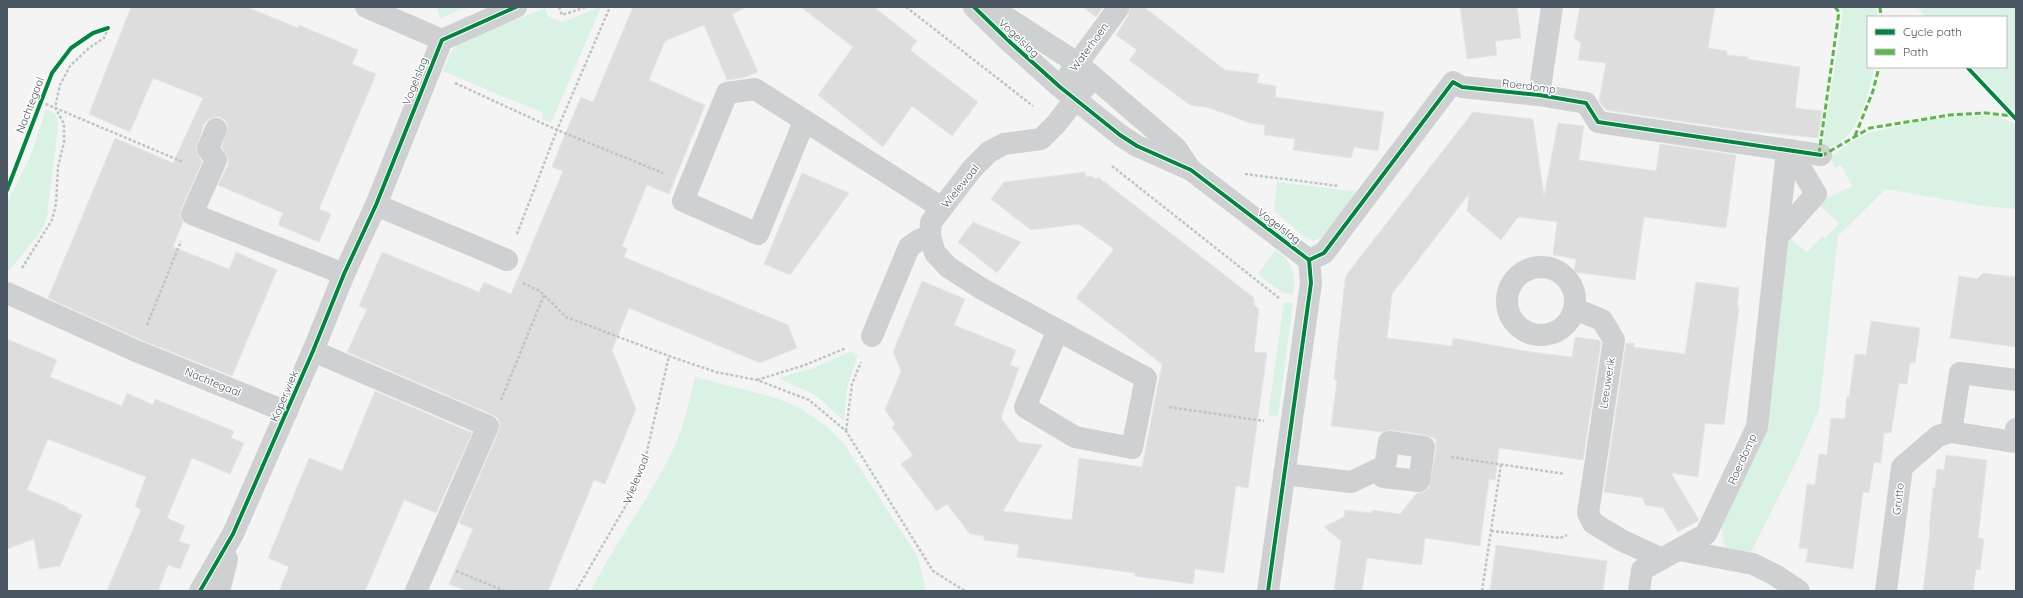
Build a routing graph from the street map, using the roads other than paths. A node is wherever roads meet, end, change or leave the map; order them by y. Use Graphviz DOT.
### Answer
graph roads {
  1 [pos="366,7"];
  2 [pos="516,7"];
  3 [pos="974,7"];
  4 [pos="985,7"];
  5 [pos="1118,7"];
  6 [pos="1552,7"];
  7 [pos="442,40"];
  8 [pos="1085,70"];
  9 [pos="1068,94"];
  10 [pos="1539,95"];
  11 [pos="804,122"];
  12 [pos="216,129"];
  13 [pos="1789,150"];
  14 [pos="1821,154"];
  15 [pos="1191,170"];
  16 [pos="376,205"];
  17 [pos="942,208"];
  18 [pos="930,236"];
  19 [pos="1777,238"];
  20 [pos="507,260"];
  21 [pos="1309,260"];
  22 [pos="344,274"];
  23 [pos="7,293"];
  24 [pos="1574,309"];
  25 [pos="1058,330"];
  26 [pos="872,336"];
  27 [pos="313,351"];
  28 [pos="2016,380"];
  29 [pos="287,412"];
  30 [pos="2016,429"];
  31 [pos="1951,432"];
  32 [pos="1385,466"];
  33 [pos="1284,474"];
  34 [pos="233,534"];
  35 [pos="1670,554"];
  36 [pos="200,591"];
  37 [pos="219,591"];
  38 [pos="416,591"];
  39 [pos="1268,591"];
  40 [pos="1639,591"];
  41 [pos="1799,591"];
  42 [pos="1886,591"];
  1 -- 7 [label="street"];
  2 -- 7 [label="street"];
  3 -- 9 [label="street, Vogelslag"];
  4 -- 8 [label="street, Vogelslag"];
  5 -- 8 [label="street, Waterhoen"];
  6 -- 10 [label="street"];
  7 -- 16 [label="street, Vogelslag"];
  8 -- 9 [label="street, Wielewaal"];
  8 -- 15 [label="street, Vogelslag"];
  9 -- 15 [label="street, Vogelslag"];
  9 -- 17 [label="street, Wielewaal"];
  10 -- 13 [label="street, Roerdomp"];
  10 -- 21 [label="street, Roerdomp"];
  11 -- 11 [label="street"];
  11 -- 17 [label="street"];
  12 -- 22 [label="street"];
  13 -- 14 [label="street, Roerdomp"];
  13 -- 19 [label="street, Roerdomp"];
  13 -- 19 [label="street"];
  15 -- 21 [label="street, Vogelslag"];
  16 -- 20 [label="street"];
  16 -- 22 [label="street, Koperwiek"];
  17 -- 18 [label="street, Wielewaal"];
  18 -- 25 [label="street"];
  18 -- 26 [label="street"];
  19 -- 35 [label="street, Roerdomp"];
  21 -- 33 [label="street"];
  22 -- 27 [label="street, Koperwiek"];
  23 -- 29 [label="street, Nachtegaal"];
  24 -- 35 [label="street, Leeuwerik"];
  25 -- 25 [label="street"];
  27 -- 29 [label="street, Koperwiek"];
  27 -- 38 [label="street"];
  28 -- 31 [label="street"];
  29 -- 34 [label="street, Koperwiek"];
  30 -- 31 [label="street"];
  31 -- 42 [label="street, Grutto"];
  32 -- 32 [label="street"];
  32 -- 33 [label="street"];
  33 -- 39 [label="street"];
  34 -- 36 [label="street, Koperwiek"];
  34 -- 37 [label="street, Koperwiek"];
  35 -- 40 [label="street, Roerdomp"];
  35 -- 41 [label="street"];
}
